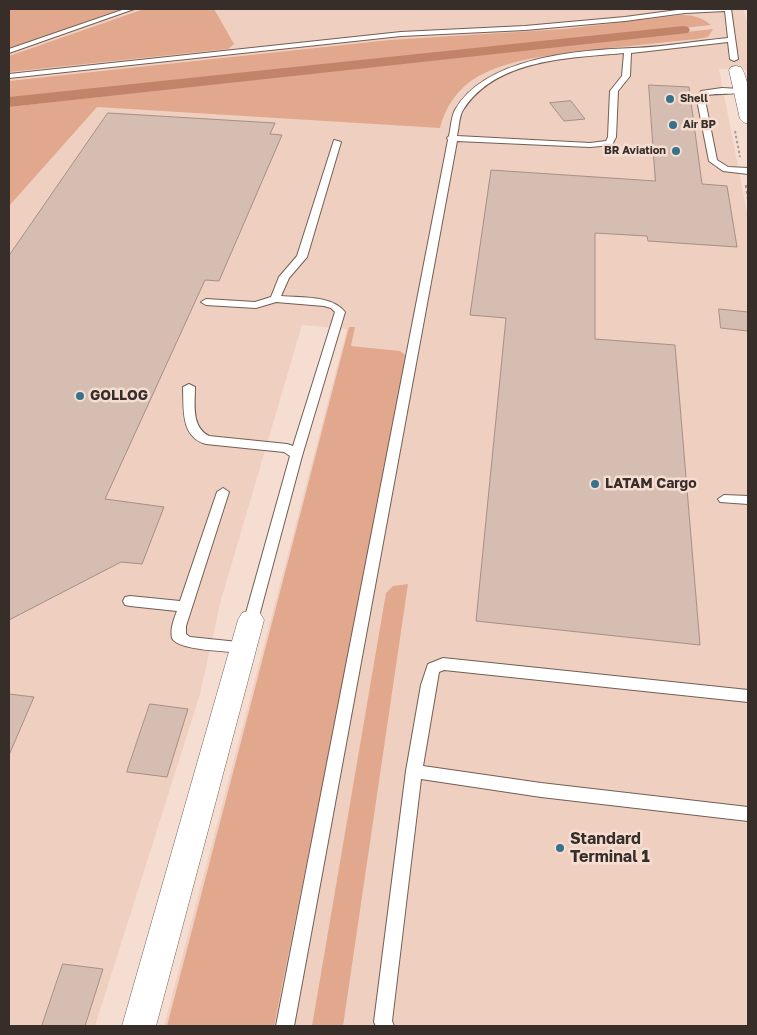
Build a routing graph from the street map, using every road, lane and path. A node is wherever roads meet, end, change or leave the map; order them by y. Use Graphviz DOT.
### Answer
graph roads {
  1 [pos="131,9"];
  2 [pos="728,9"];
  3 [pos="732,40"];
  4 [pos="9,50"];
  5 [pos="628,50"];
  6 [pos="735,64"];
  7 [pos="9,76"];
  8 [pos="742,91"];
  9 [pos="748,119"];
  10 [pos="734,129"];
  11 [pos="452,138"];
  12 [pos="337,142"];
  13 [pos="745,171"];
  14 [pos="748,199"];
  15 [pos="275,300"];
  16 [pos="206,302"];
  17 [pos="189,388"];
  18 [pos="296,456"];
  19 [pos="223,492"];
  20 [pos="724,499"];
  21 [pos="748,500"];
  22 [pos="130,601"];
  23 [pos="185,607"];
  24 [pos="247,633"];
  25 [pos="748,696"];
  26 [pos="414,771"];
  27 [pos="748,814"];
  28 [pos="139,1026"];
  29 [pos="285,1026"];
  30 [pos="385,1026"];
  1 -- 4 [label="lane"];
  2 -- 3 [label="lane"];
  2 -- 7 [label="lane"];
  3 -- 5 [label="lane"];
  3 -- 6 [label="lane"];
  5 -- 11 [label="lane"];
  5 -- 11 [label="lane"];
  6 -- 8 [label="street"];
  8 -- 9 [label="street"];
  8 -- 13 [label="lane"];
  10 -- 13 [label="path"];
  11 -- 29 [label="lane"];
  12 -- 15 [label="lane"];
  13 -- 14 [label="path"];
  15 -- 16 [label="lane"];
  15 -- 18 [label="lane"];
  17 -- 18 [label="lane"];
  18 -- 24 [label="lane"];
  19 -- 23 [label="lane"];
  20 -- 21 [label="lane"];
  22 -- 23 [label="lane"];
  23 -- 24 [label="lane"];
  24 -- 28 [label="street"];
  25 -- 26 [label="lane"];
  26 -- 27 [label="lane"];
  26 -- 30 [label="lane"];
}
